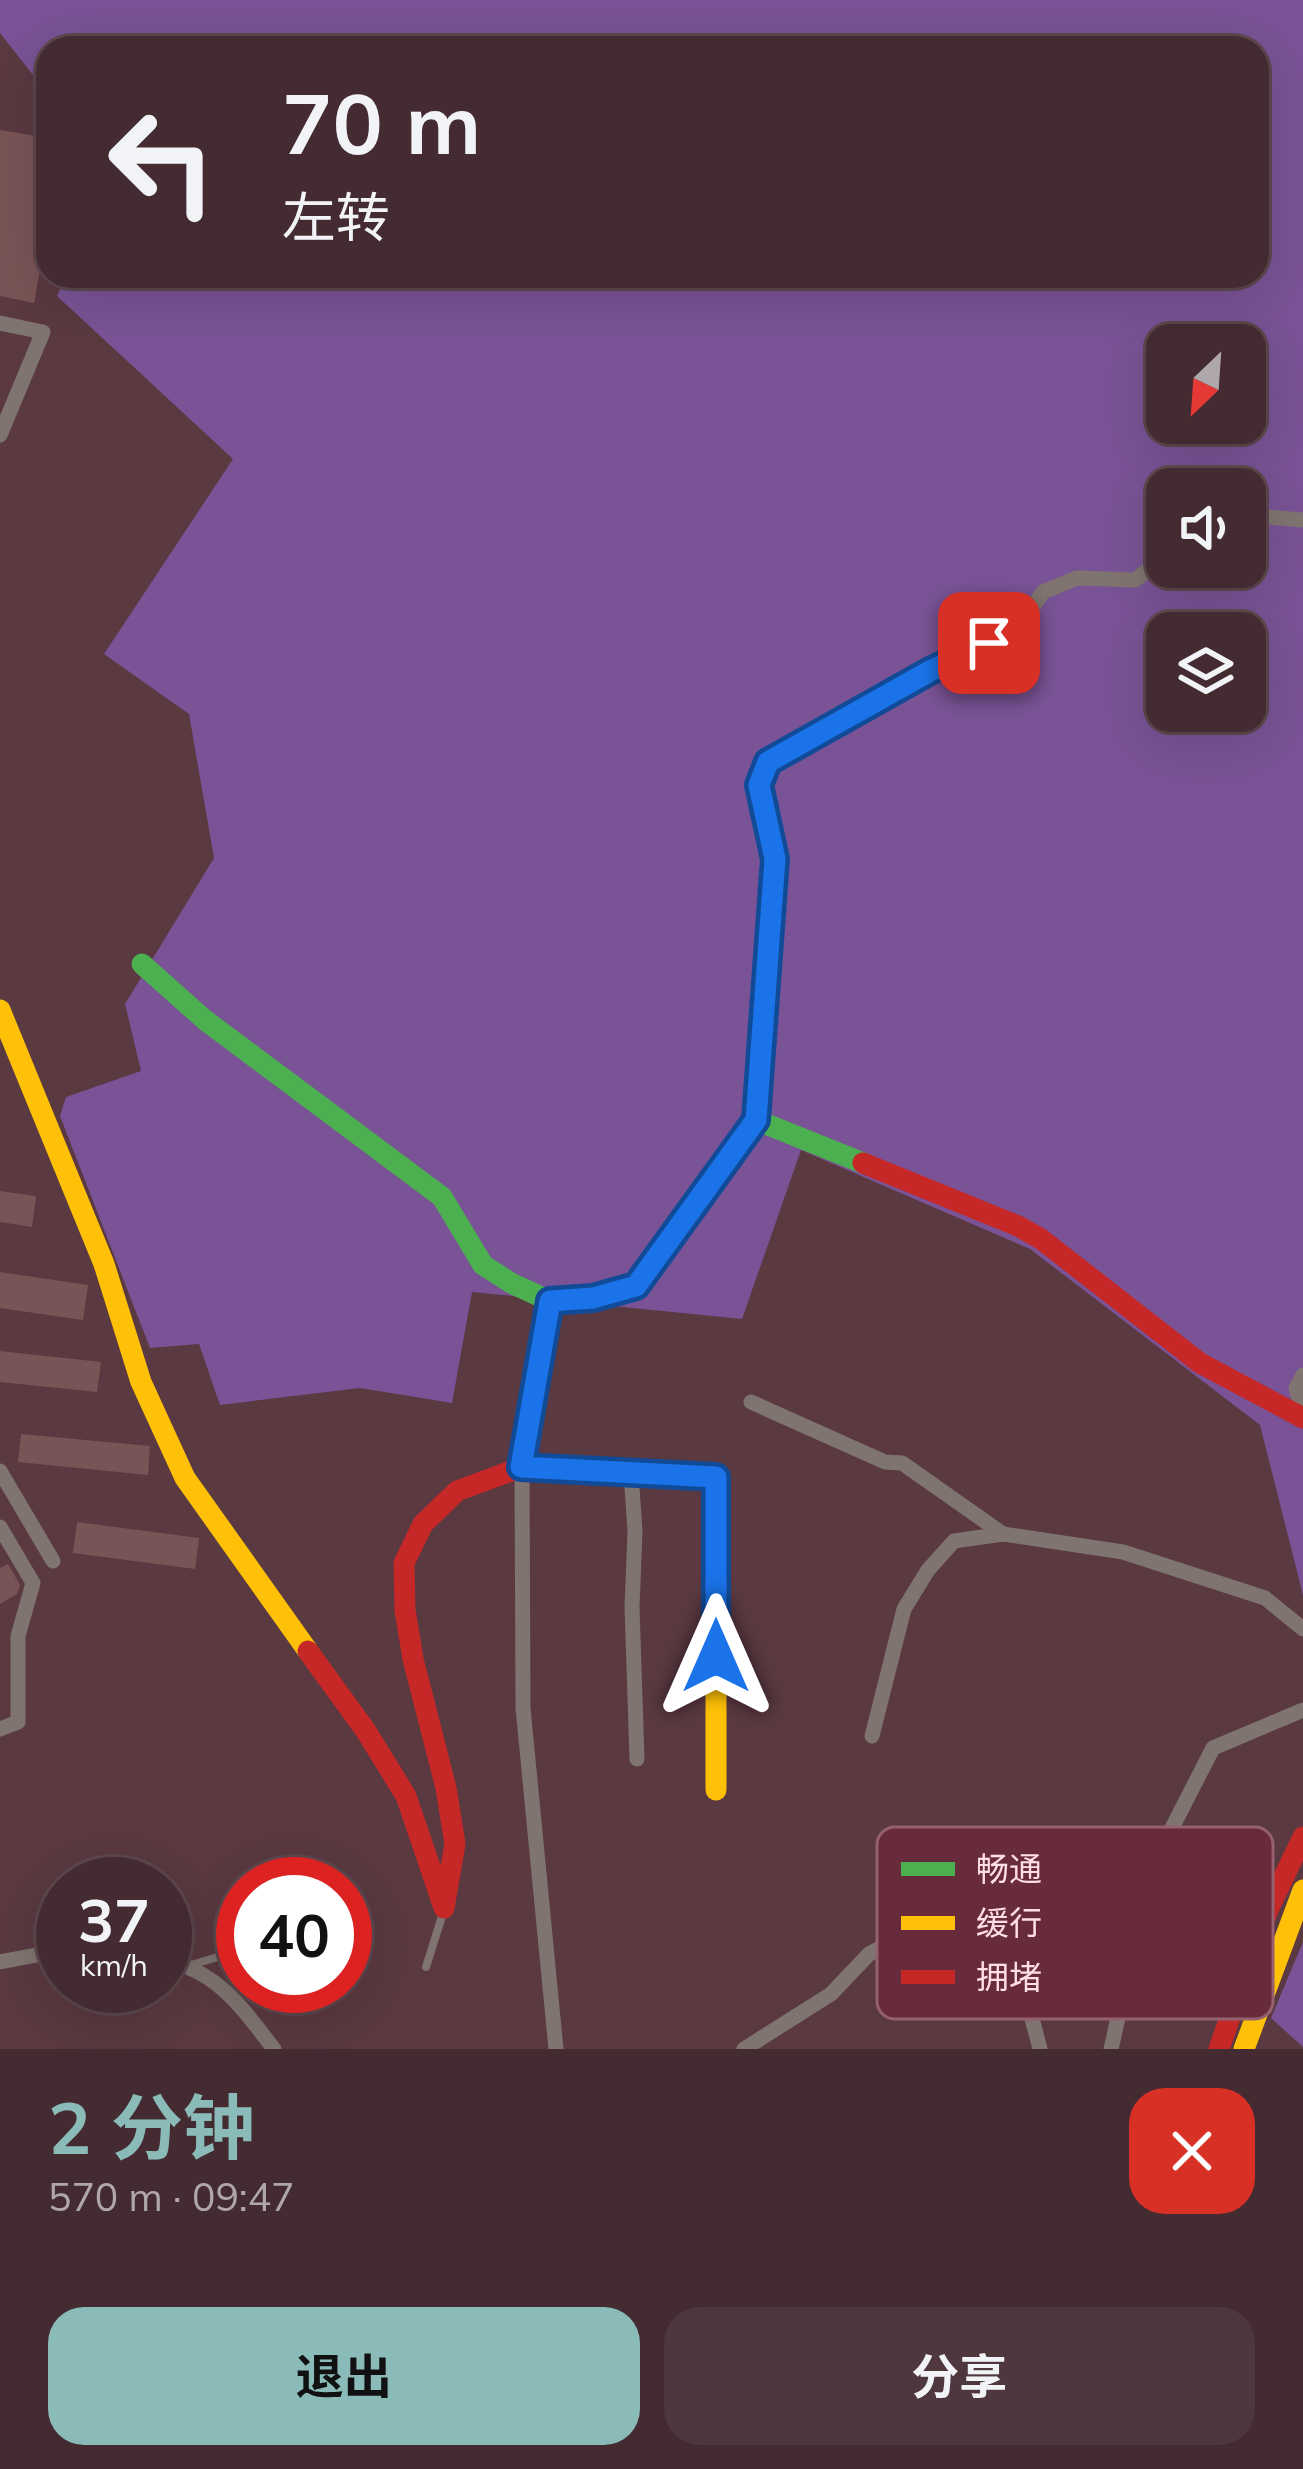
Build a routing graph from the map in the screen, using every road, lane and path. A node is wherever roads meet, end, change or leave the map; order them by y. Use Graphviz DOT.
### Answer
graph roads {
  1 [pos="0,323"];
  2 [pos="0,434"];
  3 [pos="1266,517"];
  4 [pos="1303,520"];
  5 [pos="1146,571"];
  6 [pos="142,964"];
  7 [pos="0,1010"];
  8 [pos="756,1120"];
  9 [pos="550,1301"];
  10 [pos="1303,1376"];
  11 [pos="751,1402"];
  12 [pos="1303,1415"];
  13 [pos="521,1467"];
  14 [pos="0,1471"];
  15 [pos="631,1473"];
  16 [pos="0,1527"];
  17 [pos="1003,1534"];
  18 [pos="53,1561"];
  19 [pos="1303,1630"];
  20 [pos="1303,1710"];
  21 [pos="0,1729"];
  22 [pos="872,1736"];
  23 [pos="637,1759"];
  24 [pos="716,1790"];
  25 [pos="1173,1827"];
  26 [pos="1303,1837"];
  27 [pos="1303,1890"];
  28 [pos="1273,1900"];
  29 [pos="444,1908"];
  30 [pos="877,1950"];
  31 [pos="36,1955"];
  32 [pos="0,1962"];
  33 [pos="192,1966"];
  34 [pos="1273,1966"];
  35 [pos="426,1967"];
  36 [pos="1032,2019"];
  37 [pos="1118,2019"];
  38 [pos="1230,2019"];
  39 [pos="1255,2019"];
  40 [pos="274,2049"];
  41 [pos="556,2049"];
  42 [pos="744,2049"];
  43 [pos="1040,2049"];
  44 [pos="1111,2049"];
  45 [pos="1220,2049"];
  46 [pos="1244,2049"];
  1 -- 2 [label="street"];
  3 -- 4 [label="street"];
  5 -- 8 [label="street"];
  6 -- 9 [label="street"];
  7 -- 29 [label="street"];
  8 -- 9 [label="street"];
  8 -- 12 [label="street"];
  9 -- 13 [label="street"];
  10 -- 12 [label="street"];
  11 -- 17 [label="street"];
  13 -- 15 [label="street"];
  13 -- 29 [label="street"];
  13 -- 41 [label="street"];
  14 -- 18 [label="street"];
  15 -- 23 [label="street"];
  15 -- 24 [label="street"];
  16 -- 21 [label="street"];
  17 -- 19 [label="street"];
  17 -- 22 [label="street"];
  20 -- 25 [label="street"];
  26 -- 28 [label="street"];
  27 -- 34 [label="street"];
  29 -- 35 [label="lane"];
  30 -- 42 [label="street"];
  31 -- 32 [label="street"];
  33 -- 40 [label="street"];
  36 -- 43 [label="street"];
  37 -- 44 [label="street"];
  38 -- 45 [label="street"];
  39 -- 46 [label="street"];
}
